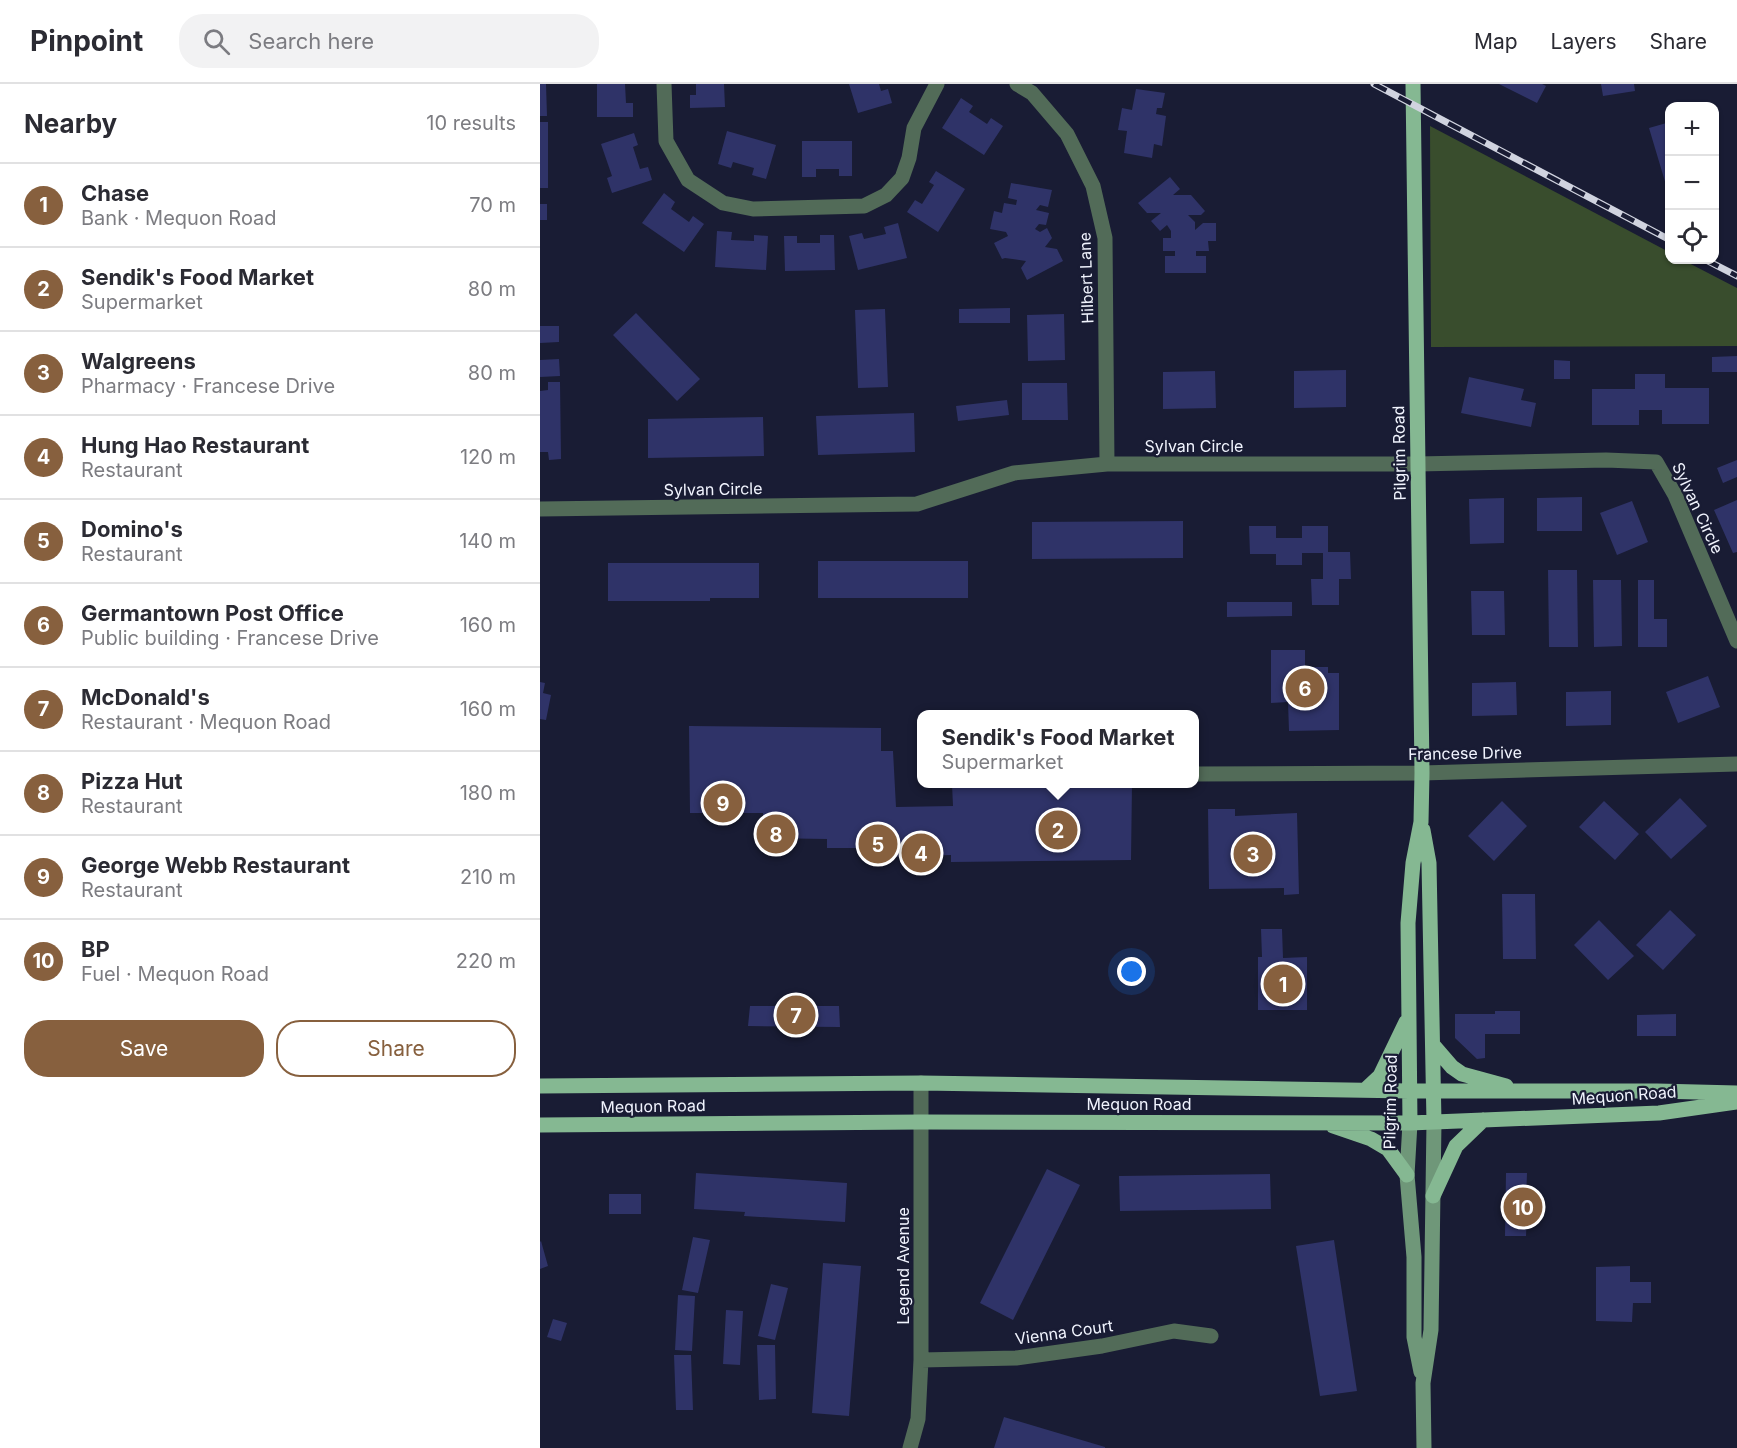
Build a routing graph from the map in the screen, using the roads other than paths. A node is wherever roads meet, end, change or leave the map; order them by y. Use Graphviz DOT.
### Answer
graph roads {
  1 [pos="664,84"];
  2 [pos="937,84"];
  3 [pos="1017,84"];
  4 [pos="1413,84"];
  5 [pos="1107,464"];
  6 [pos="1417,465"];
  7 [pos="540,509"];
  8 [pos="1737,641"];
  9 [pos="1737,764"];
  10 [pos="1422,773"];
  11 [pos="1199,774"];
  12 [pos="1422,822"];
  13 [pos="1408,968"];
  14 [pos="1431,968"];
  15 [pos="1408,1017"];
  16 [pos="1433,1045"];
  17 [pos="921,1083"];
  18 [pos="540,1086"];
  19 [pos="1365,1090"];
  20 [pos="1409,1091"];
  21 [pos="1434,1091"];
  22 [pos="1526,1091"];
  23 [pos="1737,1093"];
  24 [pos="1737,1102"];
  25 [pos="1483,1120"];
  26 [pos="921,1122"];
  27 [pos="1321,1122"];
  28 [pos="1434,1122"];
  29 [pos="1410,1123"];
  30 [pos="540,1125"];
  31 [pos="1407,1175"];
  32 [pos="1433,1196"];
  33 [pos="1211,1336"];
  34 [pos="921,1360"];
  35 [pos="1423,1383"];
  36 [pos="910,1448"];
  37 [pos="1424,1448"];
  1 -- 2 [label="street"];
  3 -- 5 [label="street, Hilbert Lane"];
  4 -- 6 [label="main road, Pilgrim Road"];
  5 -- 6 [label="street, Sylvan Circle"];
  5 -- 7 [label="street, Sylvan Circle"];
  6 -- 8 [label="street, Sylvan Circle"];
  6 -- 10 [label="main road, Pilgrim Road"];
  9 -- 10 [label="street, Francese Drive"];
  10 -- 11 [label="street, Francese Drive"];
  10 -- 12 [label="main road, Pilgrim Road"];
  12 -- 13 [label="main road, Pilgrim Road"];
  12 -- 14 [label="main road, Pilgrim Road"];
  13 -- 14 [label="main road"];
  13 -- 15 [label="main road, Pilgrim Road"];
  14 -- 16 [label="main road, Pilgrim Road"];
  15 -- 19 [label="main road"];
  15 -- 20 [label="main road, Pilgrim Road"];
  16 -- 21 [label="main road, Pilgrim Road"];
  16 -- 22 [label="main road"];
  17 -- 18 [label="main road, Mequon Road"];
  17 -- 19 [label="main road, Mequon Road"];
  17 -- 26 [label="street, Legend Avenue"];
  19 -- 20 [label="main road, Mequon Road"];
  20 -- 21 [label="main road, Mequon Road"];
  20 -- 29 [label="main road, Pilgrim Road"];
  21 -- 22 [label="main road, Mequon Road"];
  21 -- 28 [label="main road, Pilgrim Road"];
  22 -- 23 [label="main road, Mequon Road"];
  24 -- 25 [label="main road, Mequon Road"];
  25 -- 28 [label="main road, Mequon Road"];
  25 -- 32 [label="main road"];
  26 -- 27 [label="main road, Mequon Road"];
  26 -- 30 [label="main road, Mequon Road"];
  26 -- 34 [label="street, Legend Avenue"];
  27 -- 29 [label="main road, Mequon Road"];
  27 -- 31 [label="main road"];
  28 -- 29 [label="main road, Mequon Road"];
  28 -- 32 [label="street, Pilgrim Road"];
  29 -- 31 [label="street, Pilgrim Road"];
  31 -- 35 [label="street, Pilgrim Road"];
  32 -- 35 [label="street, Pilgrim Road"];
  33 -- 34 [label="street, Vienna Court"];
  34 -- 36 [label="street, Legend Avenue"];
  35 -- 37 [label="street, Pilgrim Road"];
}
